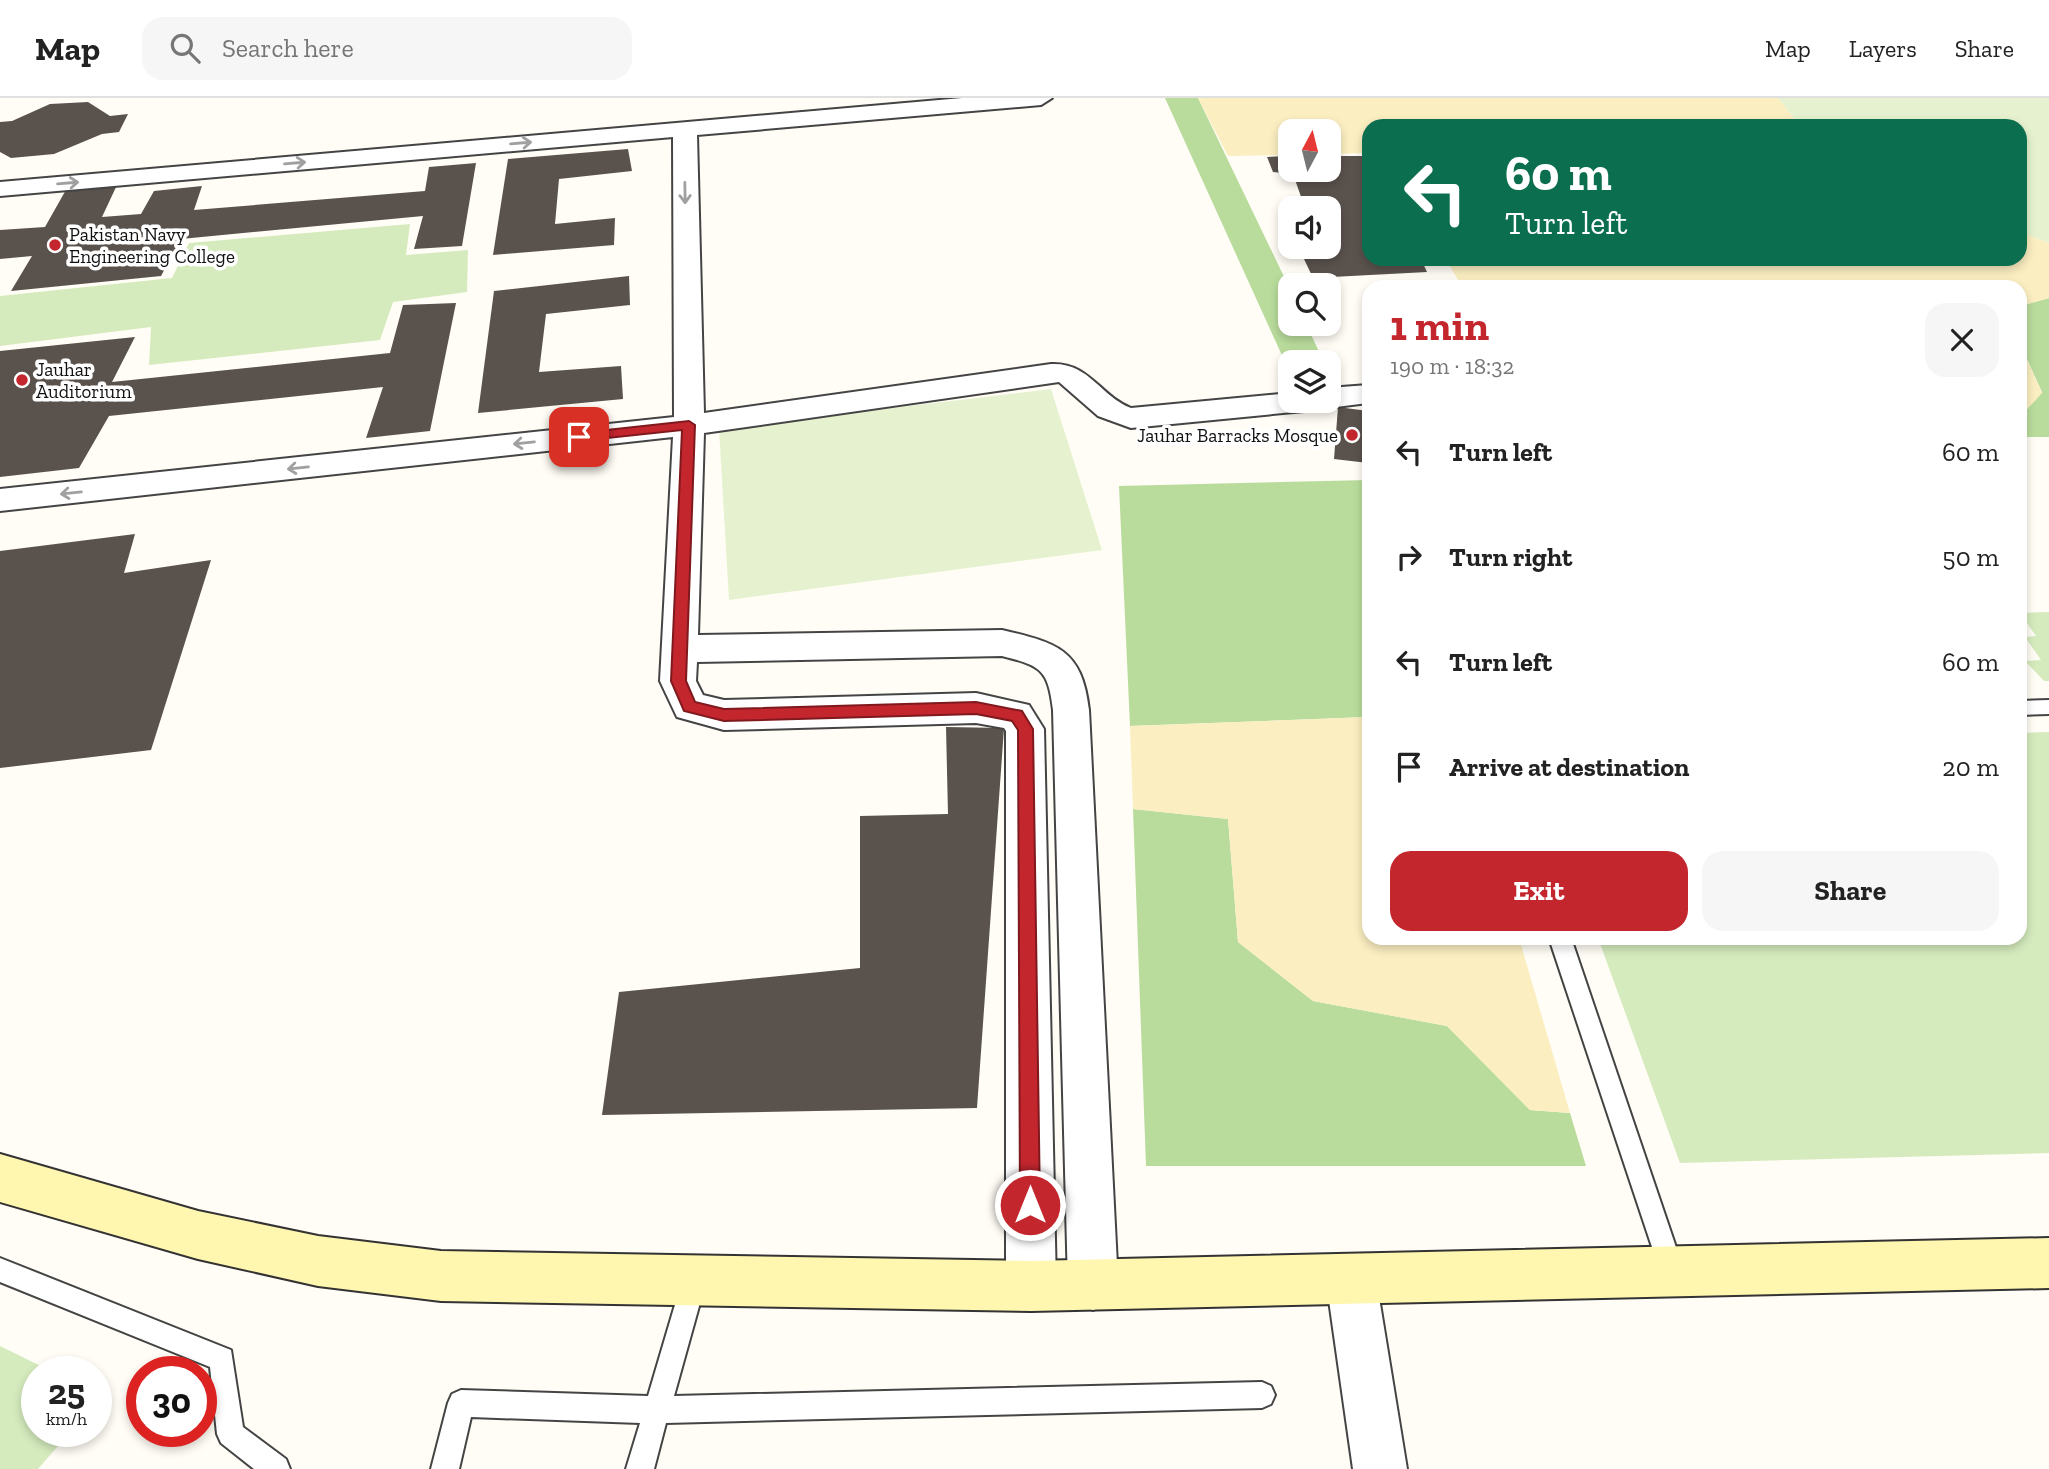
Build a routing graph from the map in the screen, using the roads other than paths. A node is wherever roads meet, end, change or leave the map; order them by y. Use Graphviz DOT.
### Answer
graph roads {
  1 [pos="1041,98"];
  2 [pos="685,129"];
  3 [pos="0,189"];
  4 [pos="1362,395"];
  5 [pos="1341,397"];
  6 [pos="1278,404"];
  7 [pos="689,425"];
  8 [pos="0,500"];
  9 [pos="680,649"];
  10 [pos="2049,707"];
  11 [pos="2027,708"];
  12 [pos="1562,945"];
  13 [pos="0,1178"];
  14 [pos="2049,1263"];
  15 [pos="0,1270"];
  16 [pos="1672,1272"];
  17 [pos="1351,1279"];
  18 [pos="695,1280"];
  19 [pos="1093,1285"];
  20 [pos="1031,1286"];
  21 [pos="1262,1395"];
  22 [pos="657,1410"];
  23 [pos="276,1469"];
  24 [pos="444,1469"];
  25 [pos="640,1469"];
  26 [pos="1380,1469"];
  1 -- 2 [label="street"];
  3 -- 2 [label="street, one-way"];
  2 -- 7 [label="street, one-way"];
  4 -- 5 [label="street"];
  6 -- 7 [label="street"];
  7 -- 8 [label="street, one-way"];
  7 -- 9 [label="street"];
  9 -- 19 [label="street"];
  9 -- 20 [label="street"];
  10 -- 11 [label="lane"];
  12 -- 16 [label="lane"];
  13 -- 18 [label="street"];
  14 -- 16 [label="street"];
  15 -- 23 [label="lane"];
  16 -- 17 [label="street"];
  17 -- 19 [label="street"];
  17 -- 26 [label="street"];
  18 -- 20 [label="street"];
  18 -- 22 [label="lane"];
  19 -- 20 [label="street"];
  21 -- 22 [label="lane"];
  22 -- 24 [label="lane"];
  22 -- 25 [label="lane"];
}
